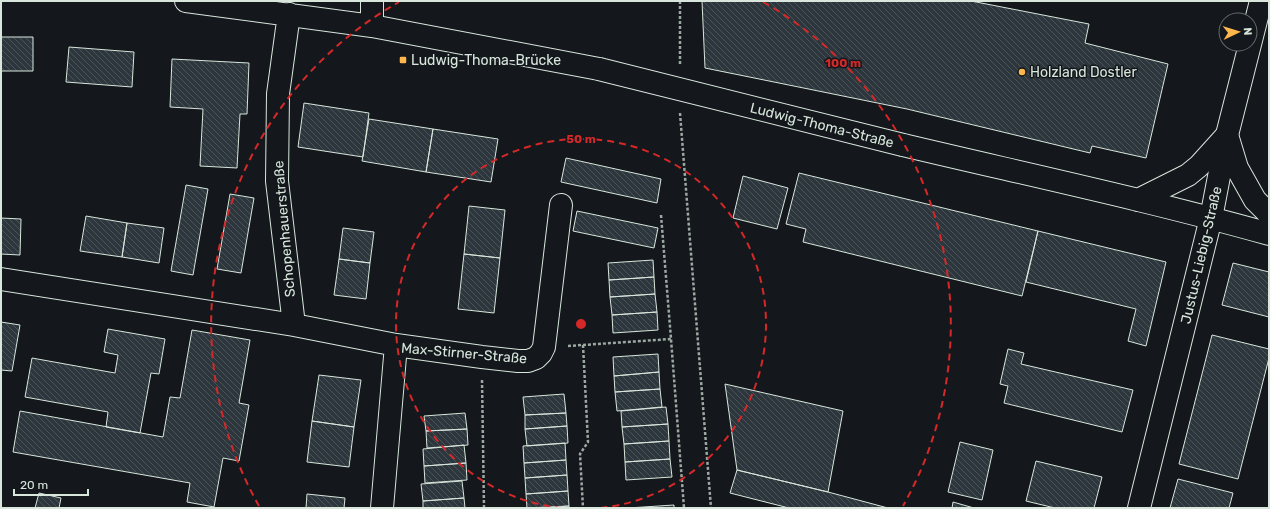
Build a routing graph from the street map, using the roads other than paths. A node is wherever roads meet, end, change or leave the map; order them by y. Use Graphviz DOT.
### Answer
graph roads {
  1 [pos="186,1"];
  2 [pos="372,1"];
  3 [pos="1261,1"];
  4 [pos="289,14"];
  5 [pos="372,26"];
  6 [pos="1227,135"];
  7 [pos="1138,200"];
  8 [pos="562,205"];
  9 [pos="1269,214"];
  10 [pos="1211,218"];
  11 [pos="1269,234"];
  12 [pos="1,279"];
  13 [pos="294,325"];
  14 [pos="396,345"];
  15 [pos="382,508"];
  16 [pos="1139,508"];
  1 -- 4 [label="street, Ludwig-Thoma-Straße"];
  2 -- 5 [label="street"];
  3 -- 6 [label="street, Justus-Liebig-Straße"];
  4 -- 5 [label="street, Ludwig-Thoma-Straße"];
  4 -- 13 [label="street, Schopenhauerstraße"];
  5 -- 7 [label="street, Ludwig-Thoma-Straße, bridge"];
  6 -- 7 [label="street"];
  6 -- 9 [label="street"];
  6 -- 10 [label="street, Justus-Liebig-Straße"];
  7 -- 10 [label="street, Ludwig-Thoma-Straße"];
  8 -- 14 [label="street, Max-Stirner-Straße"];
  10 -- 11 [label="street, Ludwig-Thoma-Straße"];
  10 -- 16 [label="street, Justus-Liebig-Straße"];
  12 -- 13 [label="street"];
  13 -- 14 [label="street"];
  14 -- 15 [label="street, Max-Stirner-Straße"];
}
